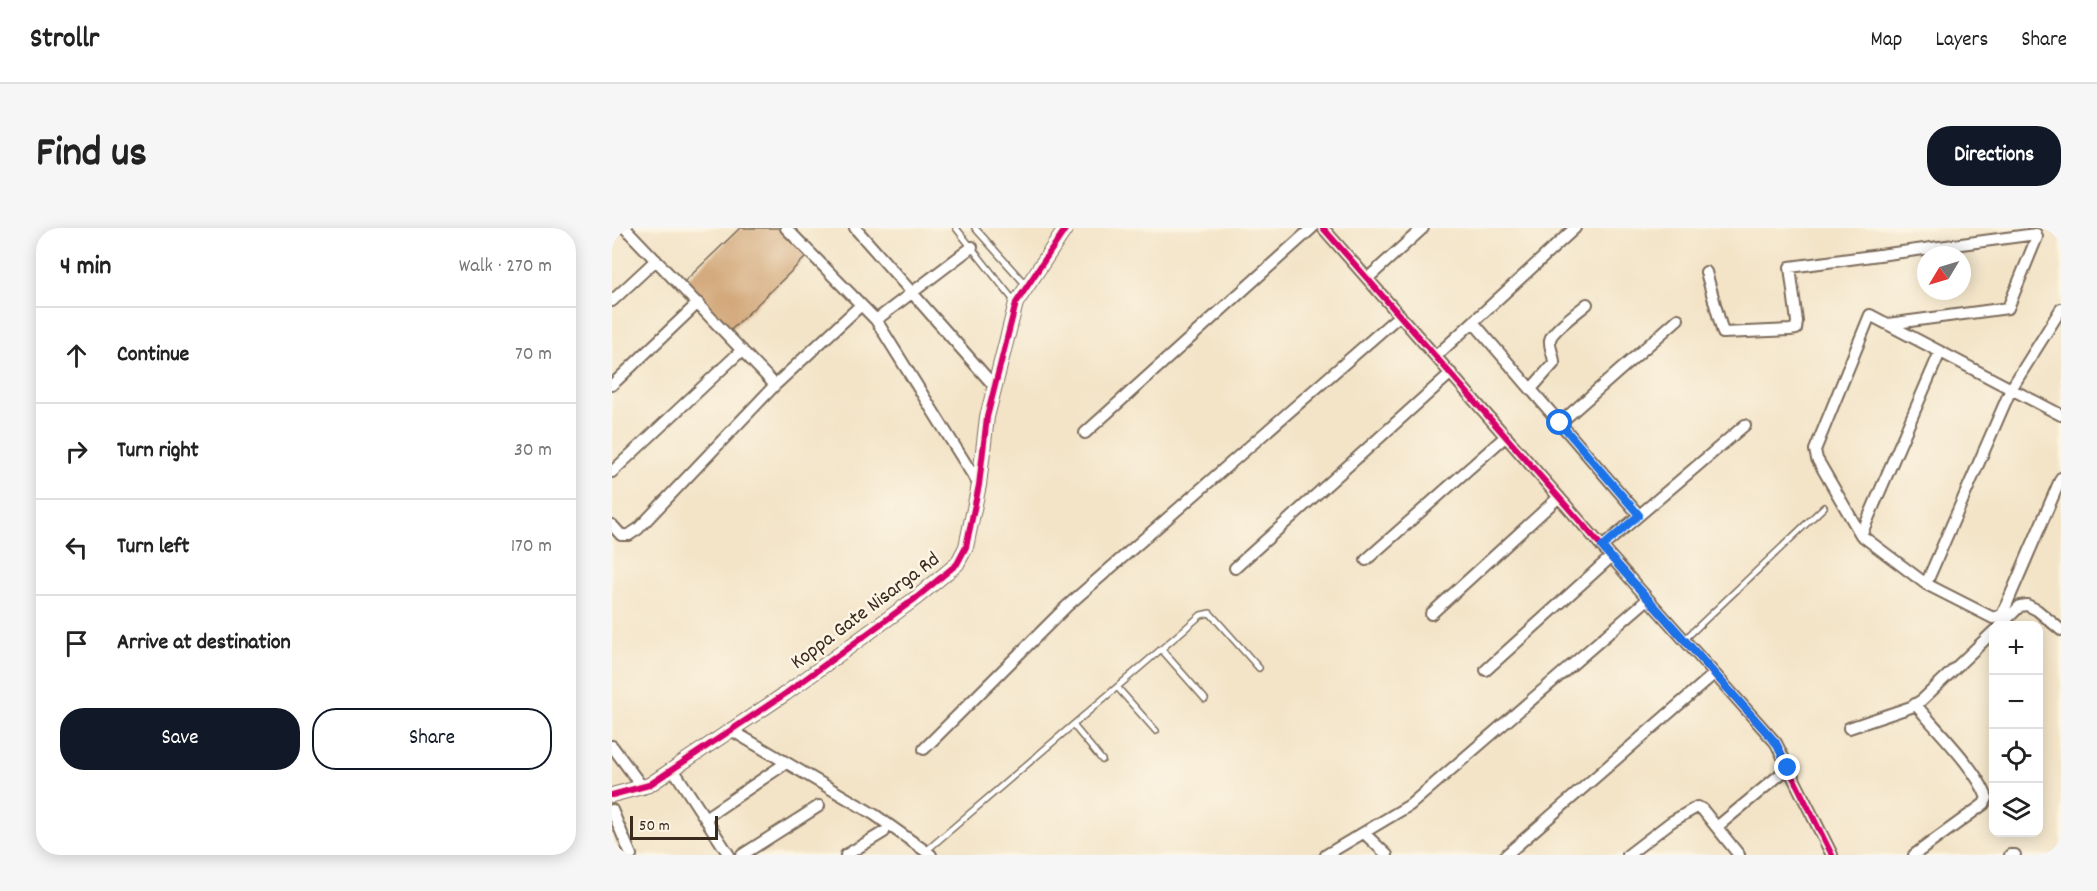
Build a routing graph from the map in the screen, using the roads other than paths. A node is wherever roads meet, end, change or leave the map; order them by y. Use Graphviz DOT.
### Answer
graph roads {
  1 [pos="625,228"];
  2 [pos="786,228"];
  3 [pos="855,228"];
  4 [pos="956,228"];
  5 [pos="975,228"];
  6 [pos="1066,228"];
  7 [pos="1312,228"];
  8 [pos="1323,228"];
  9 [pos="1424,228"];
  10 [pos="1575,228"];
  11 [pos="972,248"];
  12 [pos="656,260"];
  13 [pos="1706,272"];
  14 [pos="1368,278"];
  15 [pos="1027,287"];
  16 [pos="911,293"];
  17 [pos="612,301"];
  18 [pos="698,303"];
  19 [pos="1016,303"];
  20 [pos="1587,304"];
  21 [pos="860,306"];
  22 [pos="2061,309"];
  23 [pos="1400,315"];
  24 [pos="1678,319"];
  25 [pos="876,320"];
  26 [pos="1473,322"];
  27 [pos="1888,324"];
  28 [pos="742,350"];
  29 [pos="1940,352"];
  30 [pos="1436,356"];
  31 [pos="1451,373"];
  32 [pos="612,385"];
  33 [pos="775,385"];
  34 [pos="995,387"];
  35 [pos="1531,389"];
  36 [pos="2011,389"];
  37 [pos="2061,415"];
  38 [pos="1560,423"];
  39 [pos="1745,425"];
  40 [pos="1085,434"];
  41 [pos="1506,436"];
  42 [pos="612,472"];
  43 [pos="2061,478"];
  44 [pos="980,485"];
  45 [pos="1559,497"];
  46 [pos="1824,507"];
  47 [pos="1639,515"];
  48 [pos="612,525"];
  49 [pos="1861,535"];
  50 [pos="1602,547"];
  51 [pos="1611,557"];
  52 [pos="1365,560"];
  53 [pos="1235,568"];
  54 [pos="1926,584"];
  55 [pos="1648,599"];
  56 [pos="1431,614"];
  57 [pos="2005,621"];
  58 [pos="2061,630"];
  59 [pos="1989,636"];
  60 [pos="1684,640"];
  61 [pos="1161,649"];
  62 [pos="1259,668"];
  63 [pos="1486,670"];
  64 [pos="1714,674"];
  65 [pos="1118,687"];
  66 [pos="1205,699"];
  67 [pos="1915,704"];
  68 [pos="1073,725"];
  69 [pos="1849,728"];
  70 [pos="731,730"];
  71 [pos="1156,731"];
  72 [pos="612,746"];
  73 [pos="924,749"];
  74 [pos="1102,760"];
  75 [pos="786,763"];
  76 [pos="1788,768"];
  77 [pos="673,769"];
  78 [pos="643,788"];
  79 [pos="612,795"];
  80 [pos="819,806"];
  81 [pos="612,810"];
  82 [pos="705,818"];
  83 [pos="1718,826"];
  84 [pos="884,832"];
  85 [pos="1364,833"];
  86 [pos="929,853"];
  87 [pos="1827,853"];
  88 [pos="630,855"];
  89 [pos="729,855"];
  90 [pos="742,855"];
  91 [pos="846,855"];
  92 [pos="1326,855"];
  93 [pos="1387,855"];
  94 [pos="1506,855"];
  95 [pos="1628,855"];
  96 [pos="1739,855"];
  97 [pos="1914,855"];
  98 [pos="2010,855"];
  99 [pos="2015,855"];
  1 -- 12 [label="street"];
  2 -- 21 [label="street"];
  3 -- 16 [label="street"];
  4 -- 11 [label="lane"];
  5 -- 15 [label="lane"];
  6 -- 15 [label="street, Koppa Gate Nisarga Rd"];
  7 -- 40 [label="street"];
  8 -- 14 [label="street"];
  9 -- 14 [label="street"];
  10 -- 26 [label="street"];
  11 -- 16 [label="street"];
  11 -- 19 [label="lane"];
  12 -- 17 [label="street"];
  12 -- 18 [label="street"];
  13 -- 27 [label="street"];
  14 -- 23 [label="street"];
  15 -- 19 [label="street, Koppa Gate Nisarga Rd"];
  16 -- 25 [label="street"];
  16 -- 34 [label="street"];
  18 -- 28 [label="street"];
  18 -- 32 [label="street"];
  19 -- 34 [label="street, Koppa Gate Nisarga Rd"];
  20 -- 35 [label="street"];
  21 -- 25 [label="street"];
  21 -- 33 [label="street"];
  22 -- 36 [label="street"];
  23 -- 30 [label="street"];
  23 -- 73 [label="street"];
  24 -- 38 [label="street"];
  25 -- 44 [label="street"];
  26 -- 30 [label="street"];
  26 -- 35 [label="street"];
  27 -- 29 [label="street"];
  27 -- 49 [label="street"];
  28 -- 33 [label="street"];
  28 -- 42 [label="street"];
  29 -- 36 [label="street"];
  29 -- 49 [label="street"];
  30 -- 31 [label="street"];
  31 -- 41 [label="street"];
  31 -- 53 [label="street"];
  33 -- 48 [label="street"];
  34 -- 44 [label="street, Koppa Gate Nisarga Rd"];
  35 -- 38 [label="street"];
  36 -- 37 [label="street"];
  36 -- 54 [label="street"];
  38 -- 47 [label="street"];
  39 -- 47 [label="street"];
  41 -- 45 [label="street"];
  41 -- 52 [label="street"];
  43 -- 54 [label="street"];
  44 -- 70 [label="street, Koppa Gate Nisarga Rd"];
  45 -- 50 [label="street"];
  45 -- 56 [label="street"];
  46 -- 60 [label="lane"];
  47 -- 50 [label="street"];
  49 -- 54 [label="street"];
  50 -- 51 [label="street"];
  51 -- 55 [label="street"];
  51 -- 63 [label="street"];
  55 -- 60 [label="street"];
  55 -- 85 [label="street"];
  57 -- 58 [label="street"];
  59 -- 67 [label="street"];
  60 -- 64 [label="street"];
  61 -- 62 [label="lane"];
  61 -- 65 [label="lane"];
  61 -- 66 [label="lane"];
  64 -- 76 [label="street"];
  64 -- 94 [label="street"];
  65 -- 68 [label="lane"];
  65 -- 71 [label="lane"];
  67 -- 69 [label="street"];
  67 -- 97 [label="street"];
  68 -- 74 [label="lane"];
  68 -- 86 [label="lane"];
  70 -- 75 [label="street"];
  70 -- 77 [label="street, Koppa Gate Nisarga Rd"];
  72 -- 78 [label="street"];
  75 -- 82 [label="street"];
  75 -- 86 [label="street"];
  76 -- 83 [label="street"];
  76 -- 87 [label="street"];
  77 -- 78 [label="street, Koppa Gate Nisarga Rd"];
  77 -- 82 [label="street"];
  78 -- 79 [label="street, Koppa Gate Nisarga Rd"];
  80 -- 90 [label="street"];
  81 -- 88 [label="street"];
  82 -- 89 [label="street"];
  83 -- 95 [label="street"];
  83 -- 96 [label="street"];
  84 -- 91 [label="street"];
  85 -- 92 [label="street"];
  85 -- 93 [label="street"];
  98 -- 99 [label="street"];
}
